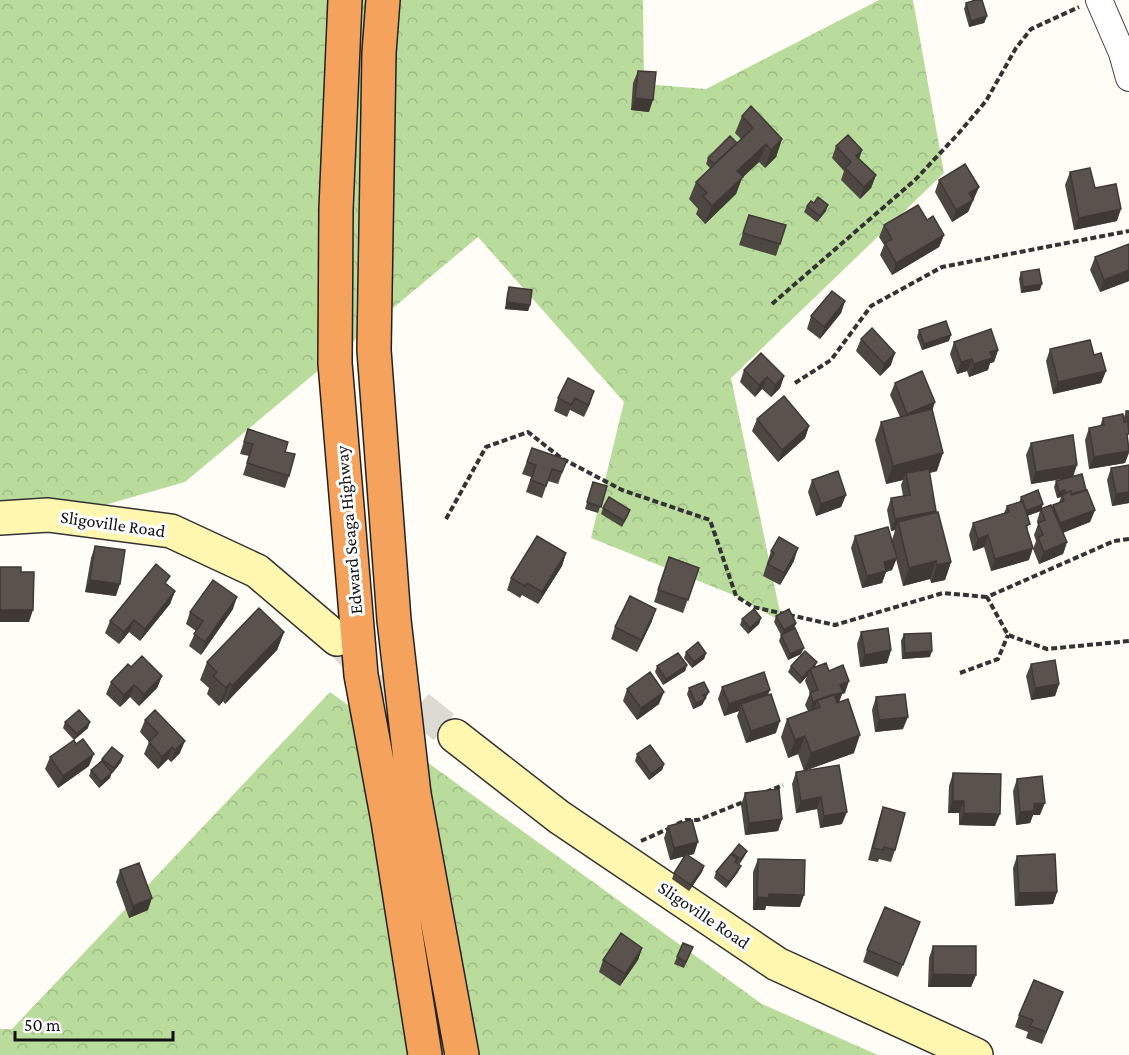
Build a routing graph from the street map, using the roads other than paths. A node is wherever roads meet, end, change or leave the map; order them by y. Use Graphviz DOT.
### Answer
graph roads {
  1 [pos="345,0"];
  2 [pos="383,0"];
  3 [pos="1091,2"];
  4 [pos="1129,78"];
  5 [pos="0,518"];
  6 [pos="337,639"];
  7 [pos="455,736"];
  8 [pos="425,1055"];
  9 [pos="462,1055"];
  10 [pos="976,1055"];
  1 -- 8 [label="highway, Edward Seaga Highway"];
  2 -- 9 [label="highway, Edward Seaga Highway"];
  3 -- 4 [label="street"];
  5 -- 6 [label="street, Sligoville Road"];
  7 -- 10 [label="street, Sligoville Road"];
}
